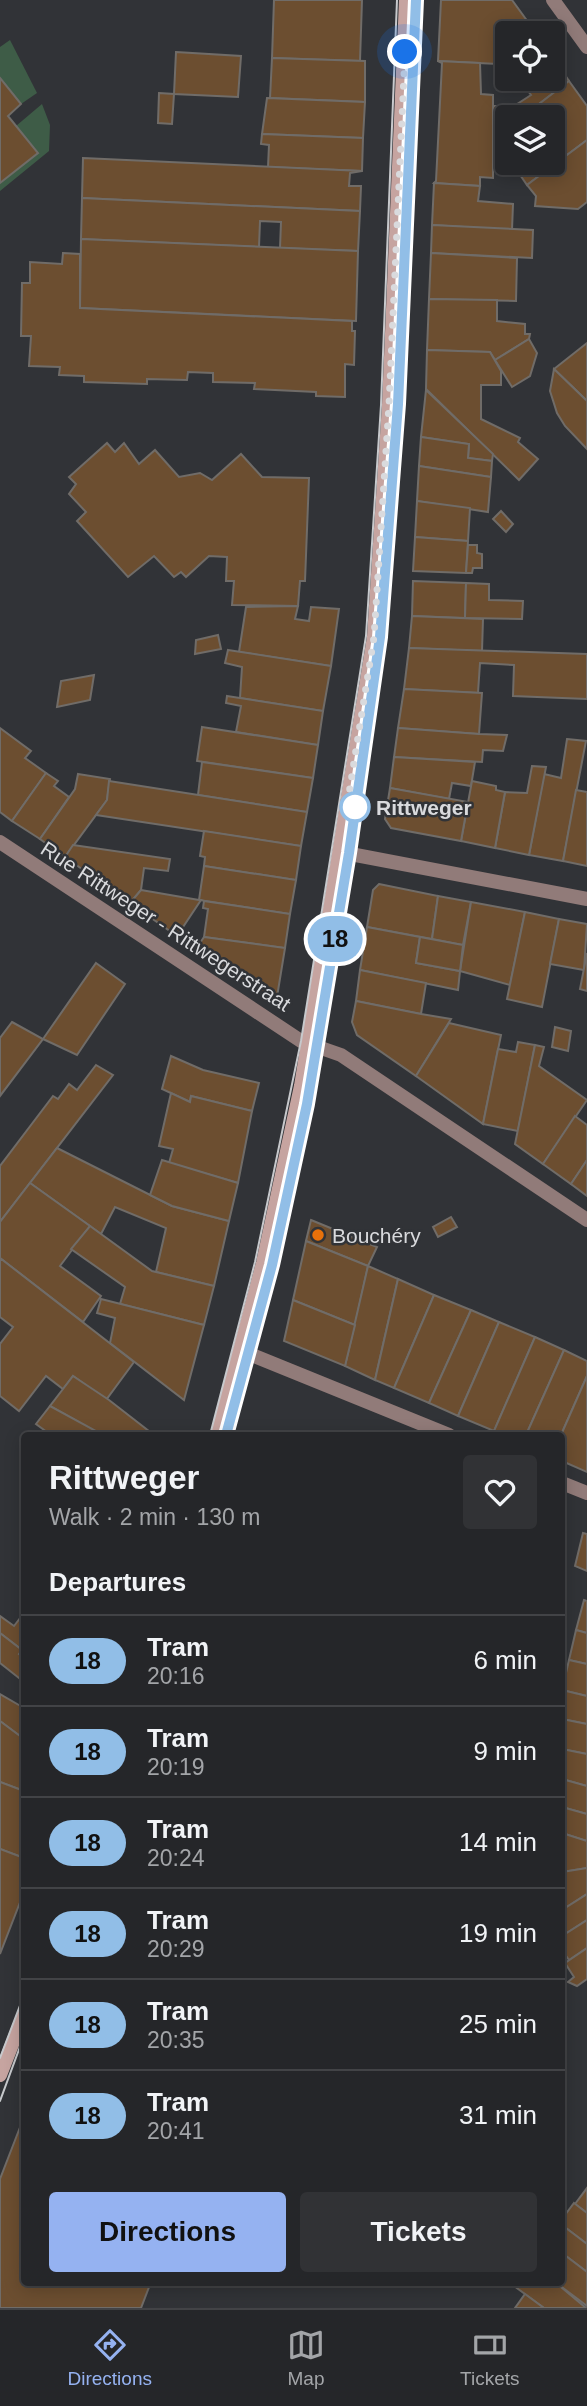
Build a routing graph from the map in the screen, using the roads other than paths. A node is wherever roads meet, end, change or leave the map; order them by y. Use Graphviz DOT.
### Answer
graph roads {
  1 [pos="407,0"];
  2 [pos="553,0"];
  3 [pos="587,47"];
  4 [pos="0,842"];
  5 [pos="340,852"];
  6 [pos="587,899"];
  7 [pos="309,1045"];
  8 [pos="587,1220"];
  9 [pos="242,1351"];
  10 [pos="218,1432"];
  11 [pos="442,1432"];
  12 [pos="565,1484"];
  13 [pos="587,1493"];
  14 [pos="21,2022"];
  15 [pos="0,2075"];
  1 -- 5 [label="main road"];
  2 -- 3 [label="street"];
  4 -- 7 [label="street, Rue Rittweger - Rittwegerstraat"];
  5 -- 6 [label="street"];
  5 -- 7 [label="main road"];
  7 -- 8 [label="street, Rue Rittweger - Rittwegerstraat"];
  7 -- 9 [label="main road"];
  9 -- 10 [label="main road"];
  9 -- 11 [label="street"];
  12 -- 13 [label="street"];
  14 -- 15 [label="main road"];
}
